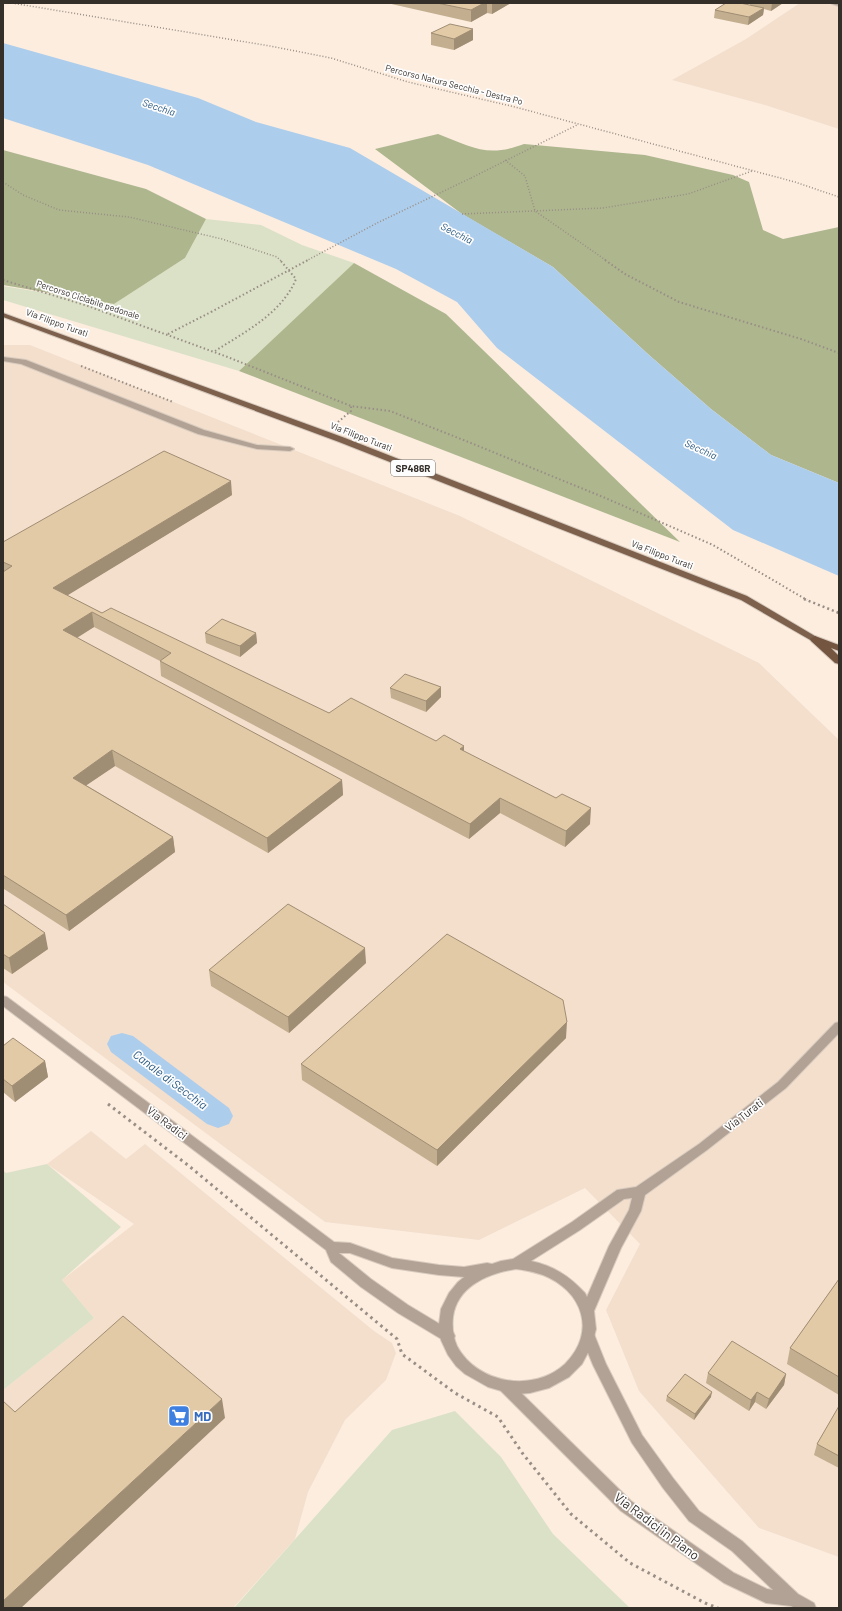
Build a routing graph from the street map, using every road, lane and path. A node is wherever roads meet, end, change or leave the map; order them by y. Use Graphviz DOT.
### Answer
graph roads {
  1 [pos="12,3"];
  2 [pos="834,3"];
  3 [pos="839,4"];
  4 [pos="578,124"];
  5 [pos="505,160"];
  6 [pos="752,171"];
  7 [pos="3,182"];
  8 [pos="839,196"];
  9 [pos="535,211"];
  10 [pos="462,214"];
  11 [pos="3,280"];
  12 [pos="3,315"];
  13 [pos="168,334"];
  14 [pos="214,352"];
  15 [pos="839,353"];
  16 [pos="3,359"];
  17 [pos="351,406"];
  18 [pos="334,426"];
  19 [pos="290,449"];
  20 [pos="839,613"];
  21 [pos="815,639"];
  22 [pos="839,648"];
  23 [pos="839,661"];
  24 [pos="3,1000"];
  25 [pos="839,1026"];
  26 [pos="105,1102"];
  27 [pos="639,1192"];
  28 [pos="331,1247"];
  29 [pos="516,1264"];
  30 [pos="490,1268"];
  31 [pos="587,1311"];
  32 [pos="448,1336"];
  33 [pos="589,1338"];
  34 [pos="506,1387"];
  35 [pos="793,1599"];
  36 [pos="718,1608"];
  37 [pos="809,1608"];
  1 -- 4 [label="path, Percorso Natura Secchia - Destra Po"];
  2 -- 3 [label="street"];
  4 -- 5 [label="path"];
  4 -- 6 [label="path, Percorso Natura Secchia - Destra Po"];
  5 -- 9 [label="path"];
  5 -- 13 [label="path, bridge"];
  6 -- 8 [label="path, Percorso Natura Secchia - Destra Po"];
  6 -- 9 [label="path"];
  7 -- 14 [label="path"];
  9 -- 10 [label="path"];
  9 -- 15 [label="path"];
  11 -- 13 [label="path, Percorso Ciclabile pedonale"];
  12 -- 21 [label="main road, Via Filippo Turati / SP486R"];
  13 -- 14 [label="path, Percorso Ciclabile pedonale"];
  14 -- 17 [label="path, Percorso Ciclabile pedonale"];
  16 -- 19 [label="street"];
  17 -- 18 [label="path"];
  17 -- 20 [label="path, Percorso Ciclabile pedonale"];
  21 -- 22 [label="highway, SP486R"];
  21 -- 23 [label="highway, SP486R"];
  24 -- 28 [label="street, Via Radici"];
  25 -- 27 [label="street, Via Turati"];
  26 -- 36 [label="path"];
  27 -- 29 [label="street, Via Turati"];
  27 -- 31 [label="street"];
  28 -- 30 [label="street"];
  28 -- 32 [label="street, Via Radici"];
  29 -- 30 [label="street"];
  29 -- 31 [label="street"];
  30 -- 32 [label="street"];
  31 -- 33 [label="street"];
  32 -- 34 [label="street"];
  33 -- 34 [label="street"];
  33 -- 35 [label="street, Via Radici in Piano"];
  34 -- 35 [label="street, Via Radici in Piano"];
  35 -- 37 [label="street, Via Radici in Piano"];
}
